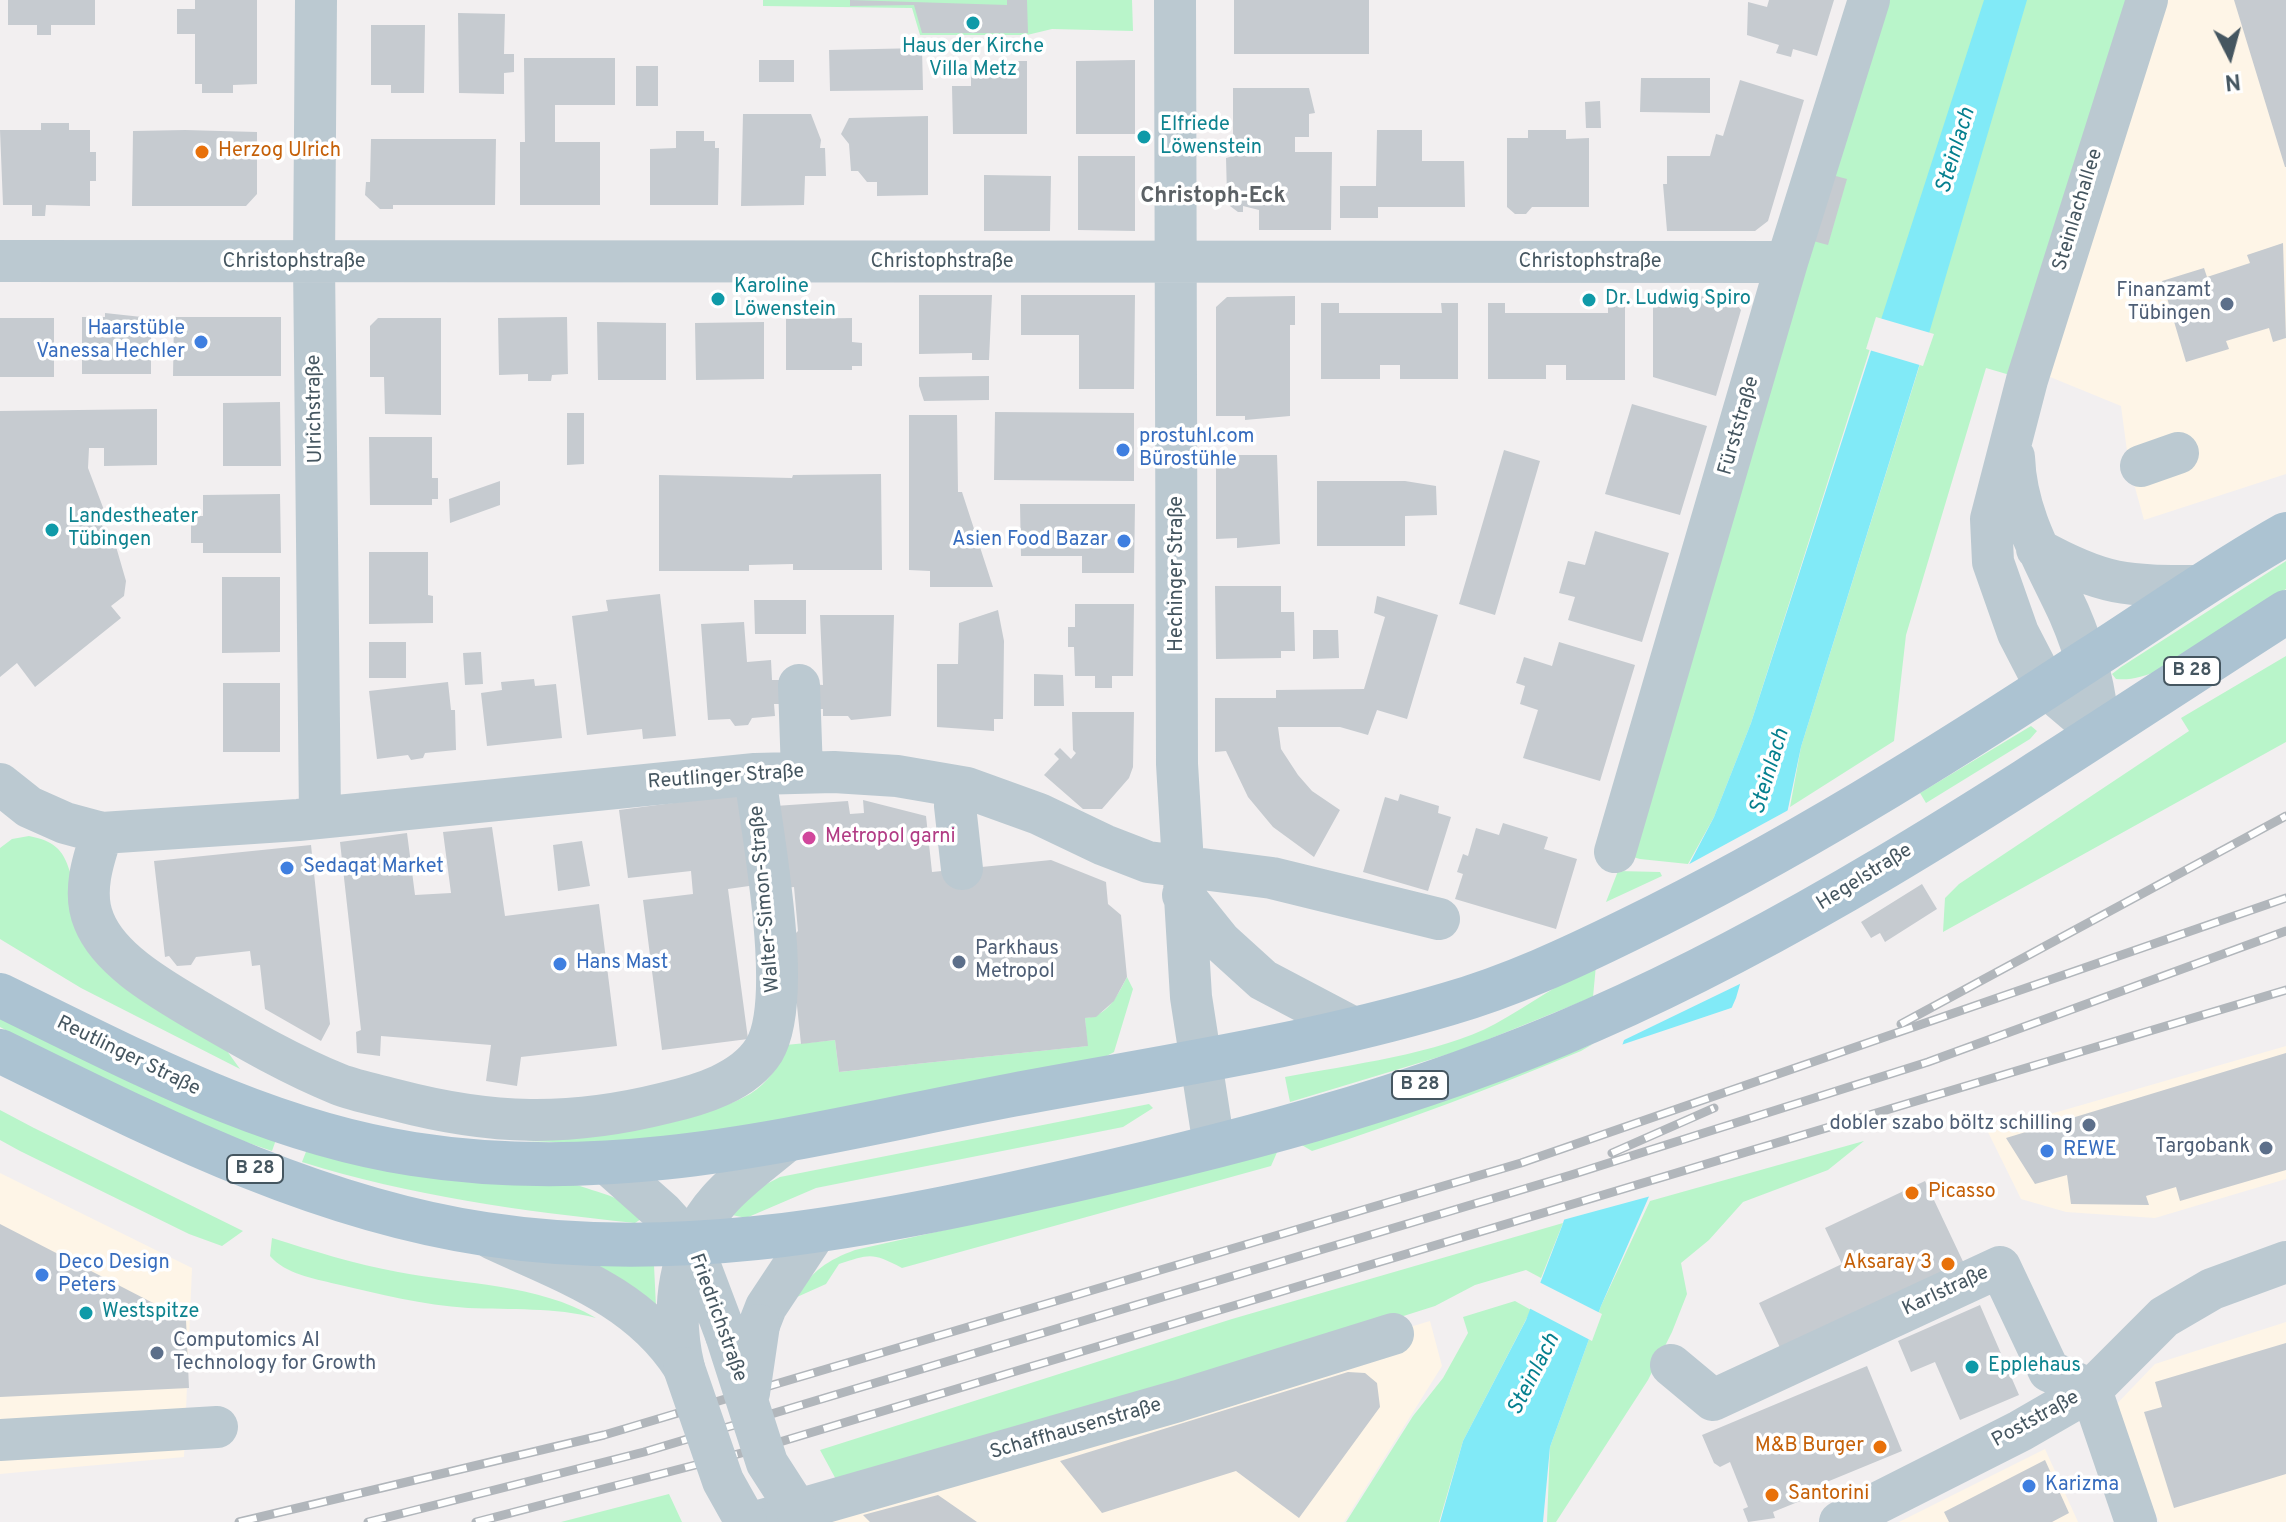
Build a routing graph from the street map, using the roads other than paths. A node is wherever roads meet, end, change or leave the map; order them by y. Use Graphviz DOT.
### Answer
graph roads {
  1 [pos="316,0"];
  2 [pos="1175,0"];
  3 [pos="1869,0"];
  4 [pos="2147,0"];
  5 [pos="0,261"];
  6 [pos="1787,262"];
  7 [pos="314,263"];
  8 [pos="1174,263"];
  9 [pos="2017,422"];
  10 [pos="2286,534"];
  11 [pos="2037,549"];
  12 [pos="2201,586"];
  13 [pos="2286,612"];
  14 [pos="2087,661"];
  15 [pos="799,685"];
  16 [pos="2046,687"];
  17 [pos="2099,732"];
  18 [pos="802,773"];
  19 [pos="755,774"];
  20 [pos="1,788"];
  21 [pos="967,788"];
  22 [pos="320,817"];
  23 [pos="102,833"];
  24 [pos="1615,852"];
  25 [pos="962,869"];
  26 [pos="1182,880"];
  27 [pos="1439,919"];
  28 [pos="1641,924"];
  29 [pos="0,995"];
  30 [pos="1630,1000"];
  31 [pos="1354,1028"];
  32 [pos="0,1051"];
  33 [pos="1199,1060"];
  34 [pos="789,1139"];
  35 [pos="1214,1146"];
  36 [pos="609,1165"];
  37 [pos="817,1230"];
  38 [pos="481,1234"];
  39 [pos="692,1245"];
  40 [pos="2286,1262"];
  41 [pos="743,1330"];
  42 [pos="1393,1334"];
  43 [pos="681,1362"];
  44 [pos="1671,1365"];
  45 [pos="2091,1390"];
  46 [pos="217,1427"];
  47 [pos="0,1440"];
  48 [pos="746,1522"];
  49 [pos="756,1522"];
  50 [pos="805,1522"];
  51 [pos="1840,1522"];
  52 [pos="2136,1522"];
  1 -- 7 [label="street, Ulrichstraße"];
  2 -- 8 [label="street, Hechinger Straße"];
  3 -- 6 [label="street, Fürststraße"];
  4 -- 9 [label="street, Steinlachallee"];
  5 -- 7 [label="street, Christophstraße"];
  6 -- 8 [label="street, Christophstraße"];
  6 -- 24 [label="street, Fürststraße"];
  7 -- 8 [label="street, Christophstraße"];
  7 -- 22 [label="street, Ulrichstraße"];
  8 -- 26 [label="street, Hechinger Straße"];
  9 -- 11 [label="street, Steinlachallee"];
  9 -- 16 [label="street, Steinlachallee"];
  10 -- 12 [label="main road"];
  11 -- 12 [label="street"];
  11 -- 14 [label="street, Steinlachallee"];
  12 -- 14 [label="main road"];
  13 -- 17 [label="main road, Hegelstraße / B 28"];
  14 -- 16 [label="main road"];
  14 -- 17 [label="street"];
  15 -- 18 [label="street"];
  16 -- 17 [label="street"];
  16 -- 28 [label="main road, Reutlinger Straße"];
  17 -- 30 [label="main road, Hegelstraße / B 28"];
  18 -- 19 [label="street, Reutlinger Straße"];
  18 -- 21 [label="street, Reutlinger Straße"];
  19 -- 22 [label="street, Reutlinger Straße"];
  19 -- 23 [label="street, Walter-Simon-Straße"];
  20 -- 23 [label="street, Reutlinger Straße"];
  21 -- 25 [label="street"];
  21 -- 26 [label="street, Reutlinger Straße"];
  22 -- 23 [label="street, Reutlinger Straße"];
  26 -- 27 [label="street, Reutlinger Straße"];
  26 -- 31 [label="street"];
  26 -- 33 [label="street, Hechinger Straße"];
  28 -- 30 [label="main road"];
  28 -- 31 [label="main road, Reutlinger Straße"];
  29 -- 36 [label="main road, Reutlinger Straße"];
  30 -- 35 [label="main road, B 28"];
  31 -- 33 [label="main road, Reutlinger Straße"];
  32 -- 38 [label="main road, B 28"];
  33 -- 34 [label="main road, Reutlinger Straße"];
  33 -- 35 [label="street, Hechinger Straße"];
  34 -- 36 [label="main road, Reutlinger Straße"];
  34 -- 39 [label="street"];
  35 -- 37 [label="main road, B 28"];
  36 -- 39 [label="street"];
  37 -- 39 [label="main road, B 28"];
  37 -- 41 [label="street"];
  38 -- 39 [label="main road, B 28"];
  38 -- 43 [label="street"];
  39 -- 41 [label="street, Friedrichstraße"];
  39 -- 43 [label="street, Friedrichstraße"];
  40 -- 45 [label="street, Poststraße"];
  41 -- 50 [label="street, Friedrichstraße, bridge"];
  42 -- 49 [label="street, Schaffhausenstraße"];
  43 -- 48 [label="street, Friedrichstraße, bridge"];
  44 -- 45 [label="street, Karlstraße"];
  45 -- 51 [label="street, Poststraße"];
  45 -- 52 [label="street"];
  46 -- 47 [label="street"];
}
